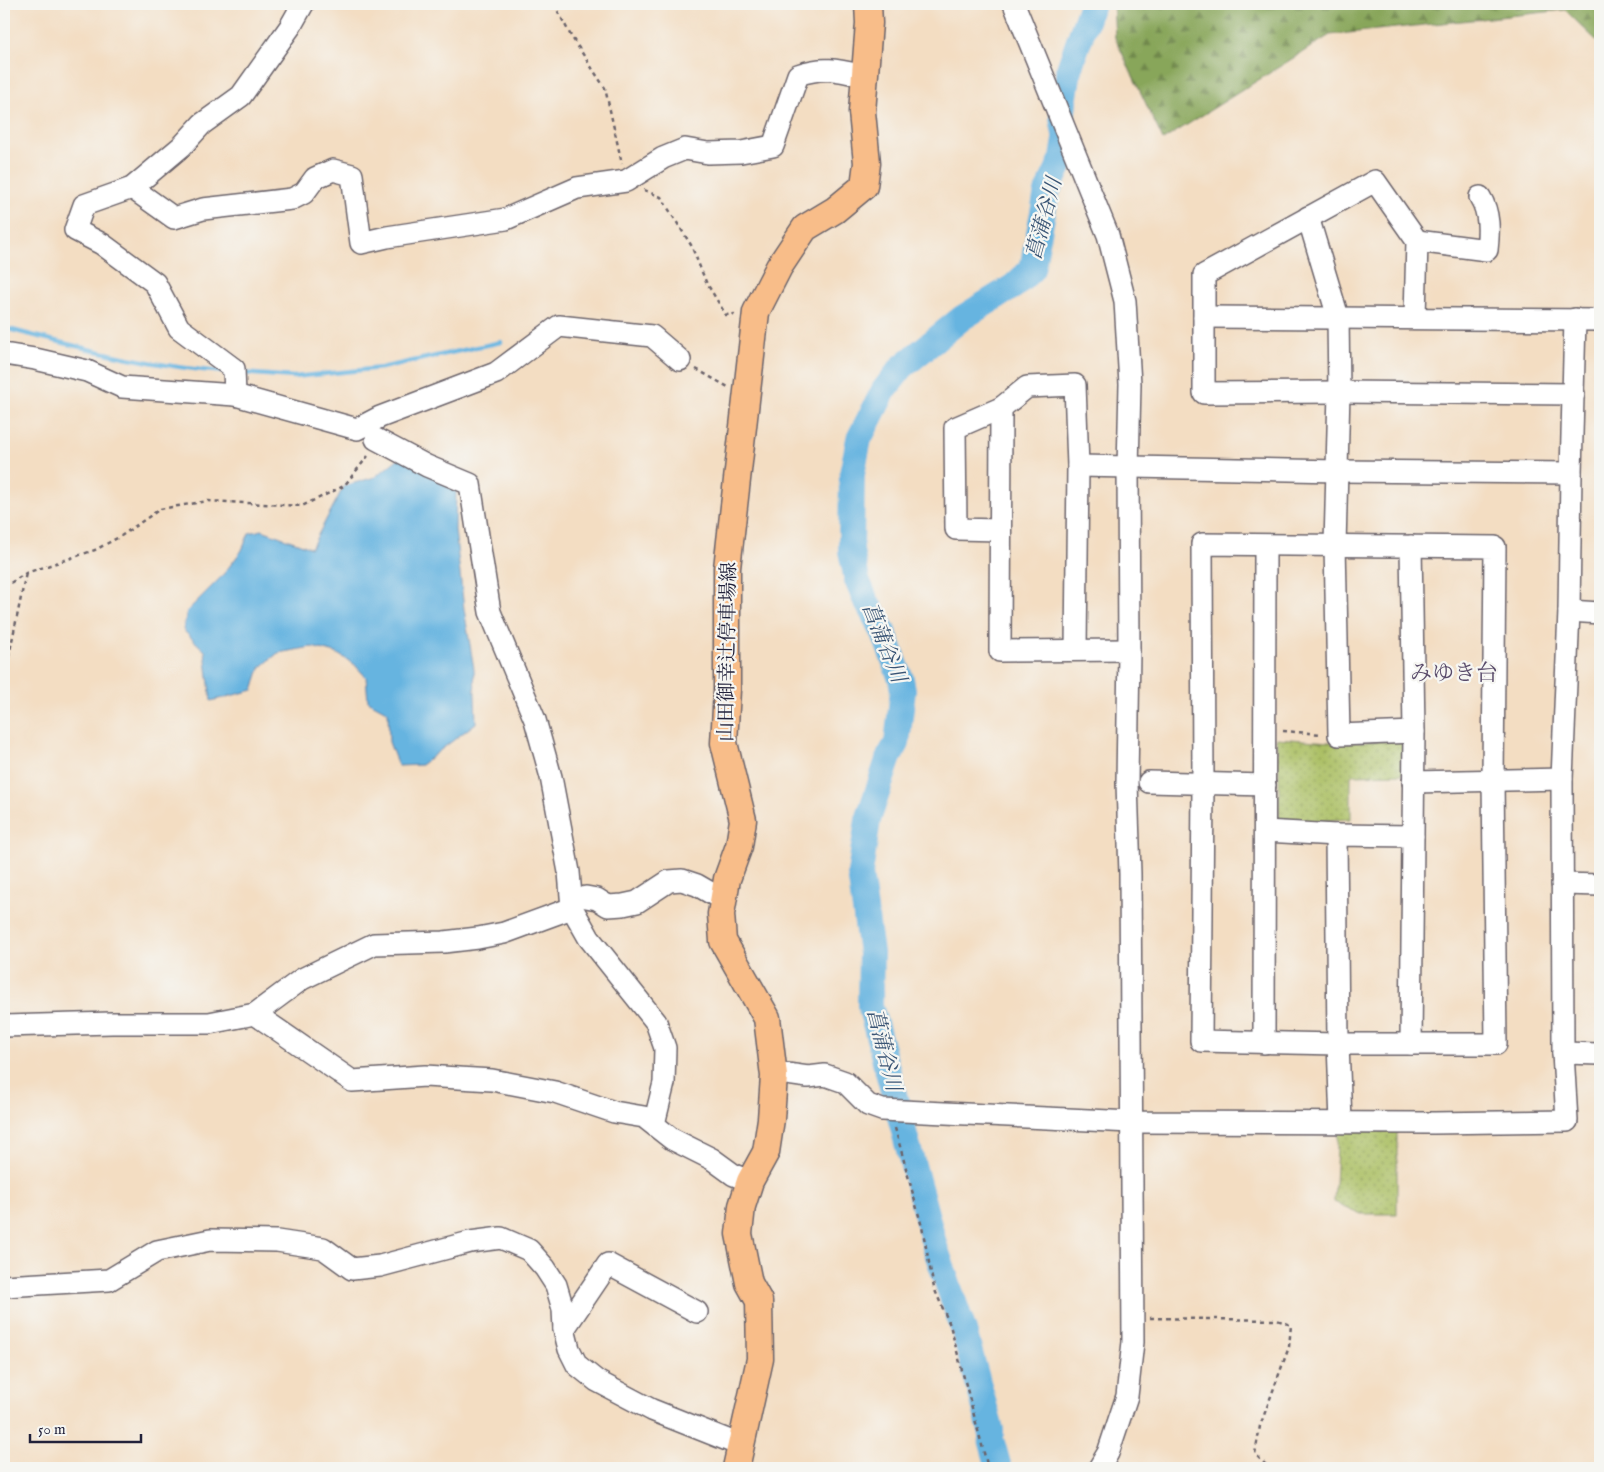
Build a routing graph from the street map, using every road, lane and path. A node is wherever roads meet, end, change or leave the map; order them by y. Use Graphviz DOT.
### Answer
graph roads {
  1 [pos="303,4"];
  2 [pos="554,4"];
  3 [pos="868,4"];
  4 [pos="1014,4"];
  5 [pos="864,76"];
  6 [pos="626,181"];
  7 [pos="132,188"];
  8 [pos="1480,197"];
  9 [pos="1308,217"];
  10 [pos="1417,241"];
  11 [pos="756,312"];
  12 [pos="1204,317"];
  13 [pos="1338,317"];
  14 [pos="1414,317"];
  15 [pos="1575,319"];
  16 [pos="1600,320"];
  17 [pos="4,354"];
  18 [pos="680,360"];
  19 [pos="1340,392"];
  20 [pos="1574,394"];
  21 [pos="235,395"];
  22 [pos="747,397"];
  23 [pos="1001,408"];
  24 [pos="376,439"];
  25 [pos="1078,466"];
  26 [pos="1128,468"];
  27 [pos="1338,472"];
  28 [pos="1571,473"];
  29 [pos="1000,530"];
  30 [pos="1335,545"];
  31 [pos="1265,546"];
  32 [pos="1411,546"];
  33 [pos="26,573"];
  34 [pos="4,587"];
  35 [pos="1569,611"];
  36 [pos="1600,613"];
  37 [pos="1076,650"];
  38 [pos="1129,650"];
  39 [pos="4,680"];
  40 [pos="1265,730"];
  41 [pos="1414,732"];
  42 [pos="1338,736"];
  43 [pos="1493,779"];
  44 [pos="1562,779"];
  45 [pos="1149,782"];
  46 [pos="1412,782"];
  47 [pos="1203,784"];
  48 [pos="1265,785"];
  49 [pos="1264,831"];
  50 [pos="1336,835"];
  51 [pos="1413,836"];
  52 [pos="1562,884"];
  53 [pos="1600,884"];
  54 [pos="723,900"];
  55 [pos="579,902"];
  56 [pos="255,1014"];
  57 [pos="4,1026"];
  58 [pos="1264,1043"];
  59 [pos="1338,1044"];
  60 [pos="1411,1044"];
  61 [pos="1564,1053"];
  62 [pos="1600,1054"];
  63 [pos="774,1076"];
  64 [pos="888,1116"];
  65 [pos="1131,1122"];
  66 [pos="1341,1122"];
  67 [pos="654,1124"];
  68 [pos="750,1181"];
  69 [pos="4,1286"];
  70 [pos="697,1312"];
  71 [pos="1133,1318"];
  72 [pos="564,1329"];
  73 [pos="738,1456"];
  74 [pos="988,1468"];
  75 [pos="1099,1468"];
  76 [pos="1269,1468"];
  1 -- 7 [label="street"];
  2 -- 6 [label="path"];
  3 -- 5 [label="main road, 山田御幸辻停車場線"];
  4 -- 26 [label="street"];
  5 -- 6 [label="street"];
  5 -- 11 [label="main road, 山田御幸辻停車場線"];
  6 -- 7 [label="street"];
  6 -- 11 [label="path"];
  7 -- 21 [label="street"];
  8 -- 10 [label="street"];
  9 -- 10 [label="street"];
  9 -- 12 [label="street"];
  9 -- 13 [label="street"];
  10 -- 14 [label="street"];
  11 -- 22 [label="main road, 山田御幸辻停車場線"];
  12 -- 13 [label="street"];
  12 -- 19 [label="street"];
  13 -- 14 [label="street"];
  13 -- 19 [label="street"];
  14 -- 15 [label="street"];
  15 -- 16 [label="street"];
  15 -- 20 [label="street"];
  17 -- 21 [label="street"];
  18 -- 21 [label="street"];
  18 -- 22 [label="path"];
  19 -- 20 [label="street"];
  19 -- 27 [label="street"];
  20 -- 28 [label="street"];
  22 -- 54 [label="main road, 山田御幸辻停車場線"];
  23 -- 25 [label="street"];
  23 -- 29 [label="street"];
  23 -- 29 [label="street"];
  24 -- 33 [label="path"];
  24 -- 55 [label="street"];
  25 -- 26 [label="street"];
  25 -- 37 [label="street"];
  26 -- 27 [label="street"];
  26 -- 38 [label="street"];
  27 -- 28 [label="street"];
  27 -- 30 [label="street"];
  28 -- 35 [label="street"];
  29 -- 37 [label="street"];
  30 -- 31 [label="street"];
  30 -- 32 [label="street"];
  30 -- 42 [label="street"];
  31 -- 40 [label="street"];
  31 -- 47 [label="street"];
  32 -- 41 [label="street"];
  32 -- 43 [label="street"];
  33 -- 34 [label="path"];
  33 -- 39 [label="path"];
  35 -- 36 [label="street"];
  35 -- 44 [label="street"];
  37 -- 38 [label="street"];
  38 -- 65 [label="street"];
  40 -- 42 [label="path"];
  40 -- 48 [label="street"];
  41 -- 42 [label="street"];
  41 -- 46 [label="street"];
  43 -- 44 [label="street"];
  43 -- 46 [label="street"];
  43 -- 60 [label="street"];
  44 -- 52 [label="street"];
  45 -- 47 [label="street"];
  46 -- 51 [label="street"];
  47 -- 48 [label="street"];
  47 -- 58 [label="street"];
  48 -- 49 [label="street"];
  49 -- 50 [label="street"];
  49 -- 58 [label="street"];
  50 -- 51 [label="street"];
  50 -- 59 [label="street"];
  51 -- 60 [label="street"];
  52 -- 53 [label="street"];
  52 -- 61 [label="street"];
  54 -- 55 [label="street"];
  54 -- 63 [label="main road, 山田御幸辻停車場線"];
  55 -- 56 [label="street"];
  55 -- 67 [label="street"];
  56 -- 57 [label="street"];
  56 -- 67 [label="street"];
  58 -- 59 [label="street"];
  59 -- 60 [label="street"];
  59 -- 66 [label="street"];
  61 -- 62 [label="street"];
  61 -- 66 [label="street"];
  63 -- 64 [label="street"];
  63 -- 68 [label="main road, 山田御幸辻停車場線"];
  64 -- 65 [label="street"];
  64 -- 74 [label="path"];
  65 -- 66 [label="street"];
  65 -- 71 [label="street"];
  67 -- 68 [label="street"];
  68 -- 73 [label="main road, 山田御幸辻停車場線"];
  69 -- 72 [label="street"];
  70 -- 72 [label="street"];
  71 -- 75 [label="street"];
  71 -- 76 [label="path"];
  72 -- 73 [label="street"];
}
